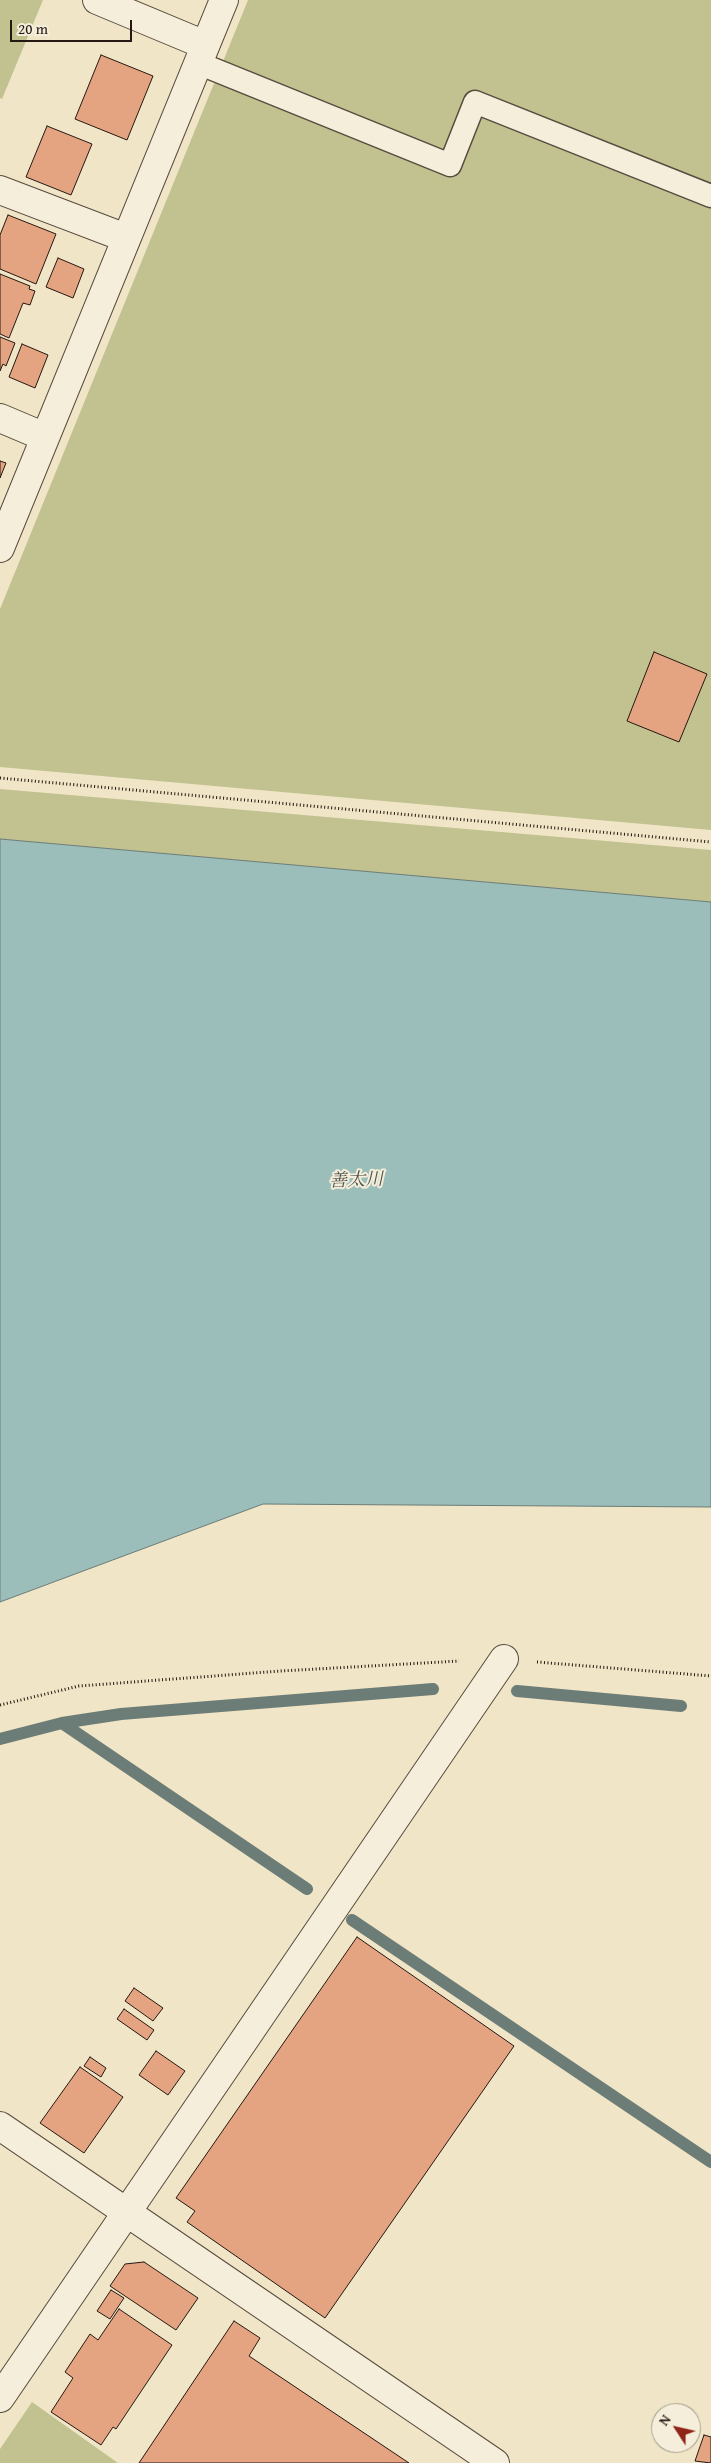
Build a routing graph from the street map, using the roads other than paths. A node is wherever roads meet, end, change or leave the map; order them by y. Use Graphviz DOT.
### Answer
graph roads {
  1 [pos="97,0"];
  2 [pos="224,0"];
  3 [pos="201,54"];
  4 [pos="0,190"];
  5 [pos="711,196"];
  6 [pos="126,238"];
  7 [pos="0,418"];
  8 [pos="45,437"];
  9 [pos="0,548"];
  10 [pos="504,1659"];
  11 [pos="0,2126"];
  12 [pos="126,2212"];
  13 [pos="0,2398"];
  14 [pos="495,2463"];
  1 -- 3 [label="street"];
  2 -- 3 [label="street"];
  3 -- 5 [label="lane"];
  3 -- 6 [label="street"];
  4 -- 6 [label="street"];
  6 -- 8 [label="street"];
  7 -- 8 [label="street"];
  8 -- 9 [label="street"];
  10 -- 12 [label="street"];
  11 -- 12 [label="street"];
  12 -- 13 [label="street"];
  12 -- 14 [label="street"];
}
